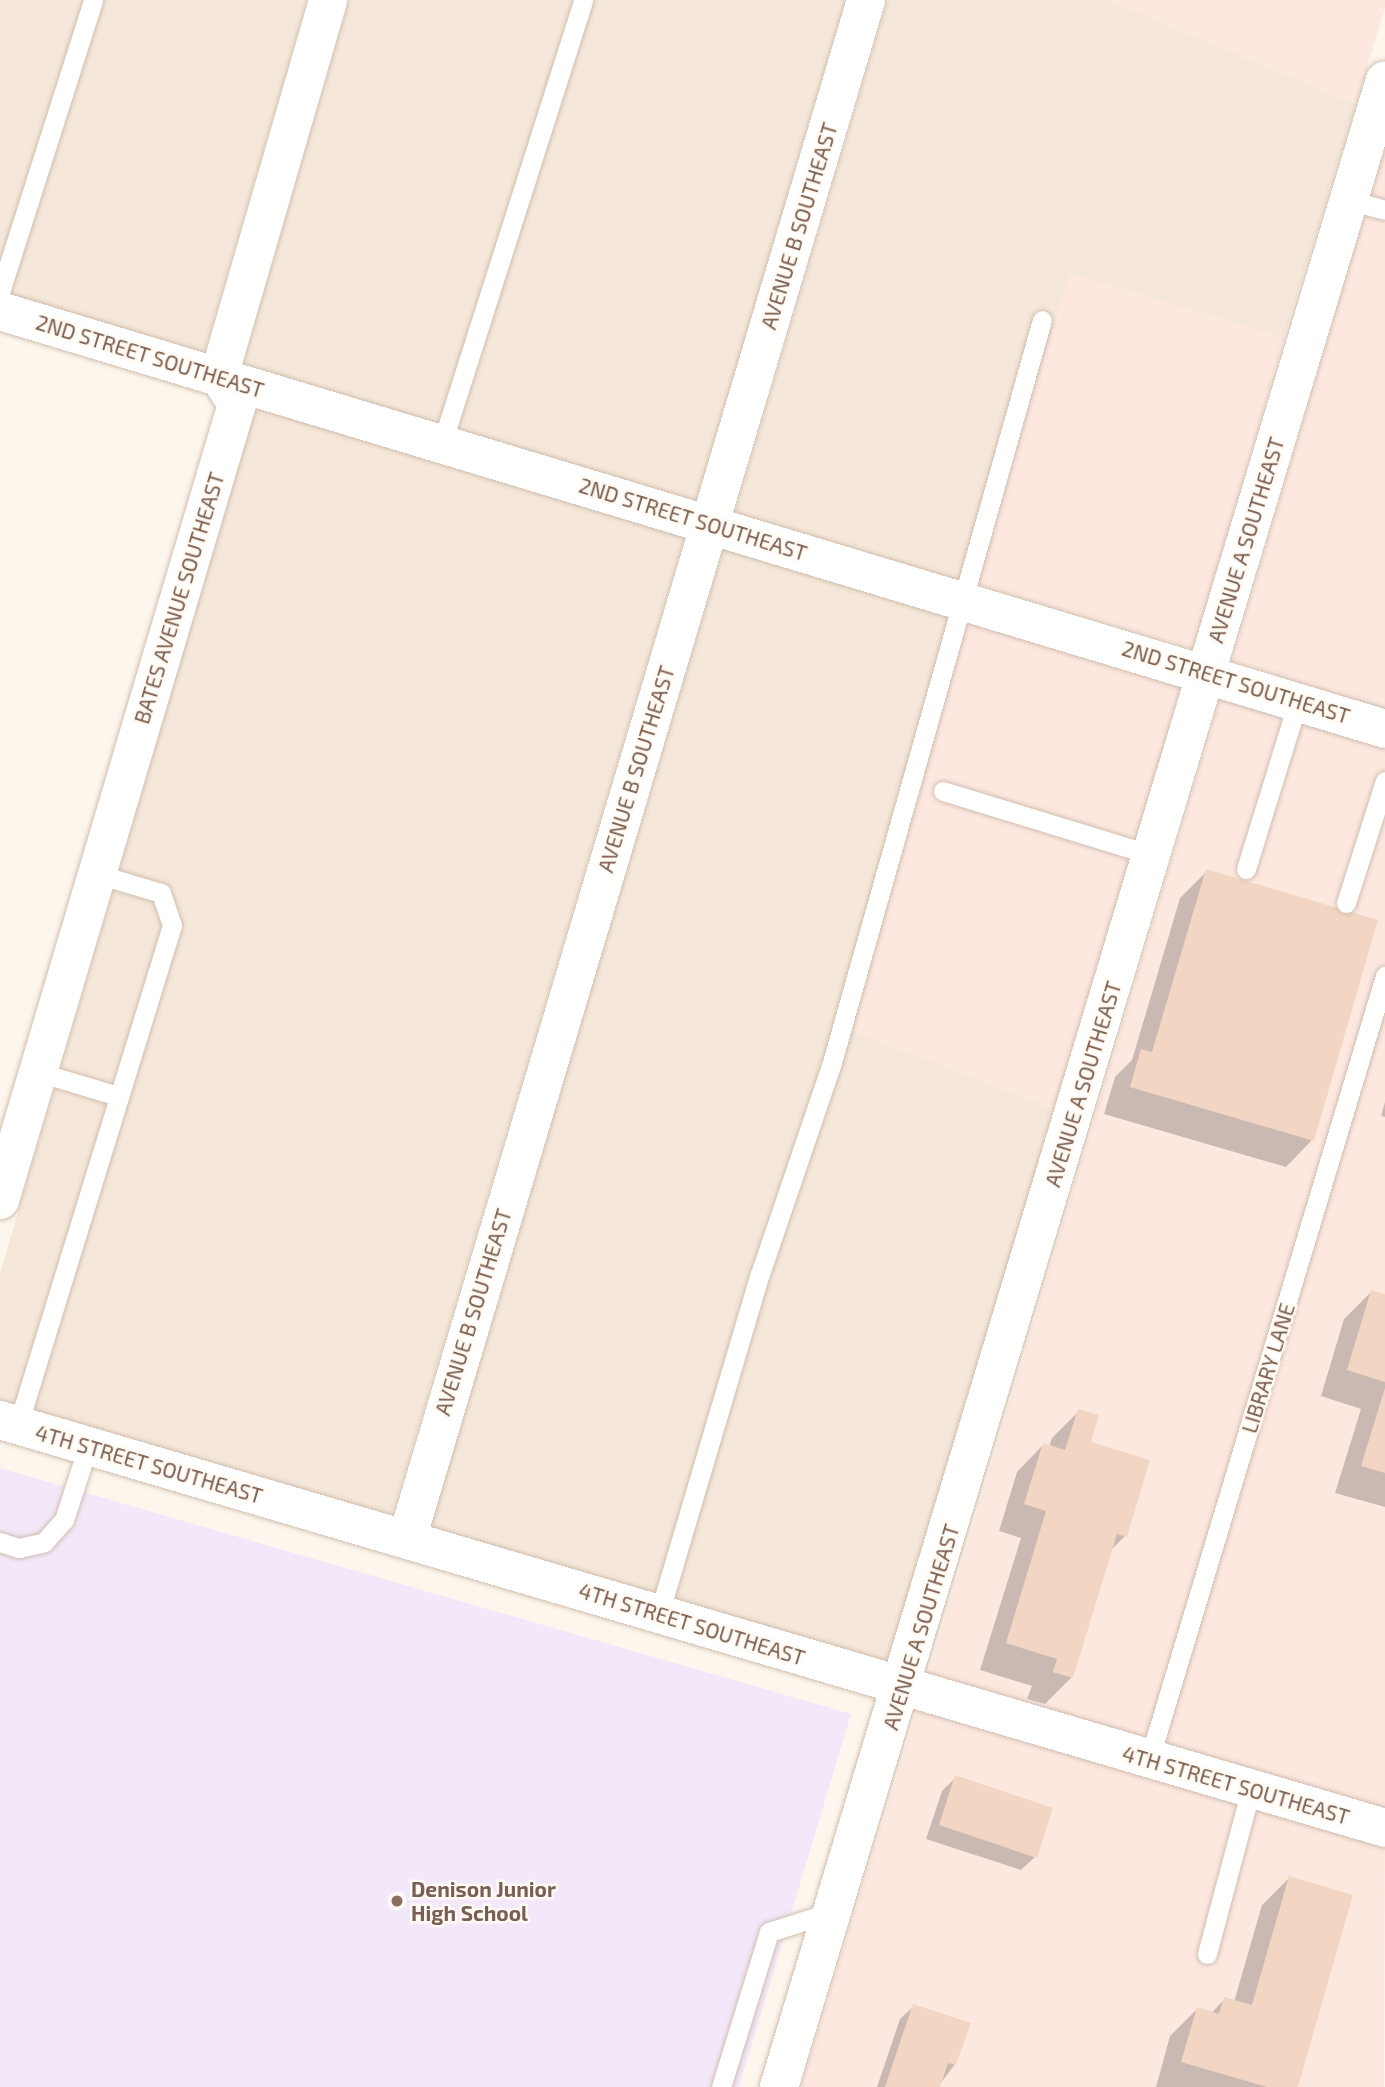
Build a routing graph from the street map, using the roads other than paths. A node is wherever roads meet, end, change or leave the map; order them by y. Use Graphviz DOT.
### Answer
graph roads {
  1 [pos="93,0"];
  2 [pos="328,0"];
  3 [pos="583,0"];
  4 [pos="866,0"];
  5 [pos="1385,79"];
  6 [pos="1348,200"];
  7 [pos="1385,210"];
  8 [pos="0,292"];
  9 [pos="0,311"];
  10 [pos="1042,320"];
  11 [pos="219,376"];
  12 [pos="442,443"];
  13 [pos="710,524"];
  14 [pos="962,599"];
  15 [pos="1207,672"];
  16 [pos="1298,701"];
  17 [pos="1385,729"];
  18 [pos="1385,781"];
  19 [pos="943,791"];
  20 [pos="1152,855"];
  21 [pos="1246,869"];
  22 [pos="97,874"];
  23 [pos="1346,903"];
  24 [pos="1385,976"];
  25 [pos="38,1072"];
  26 [pos="118,1096"];
  27 [pos="0,1200"];
  28 [pos="9,1423"];
  29 [pos="88,1446"];
  30 [pos="407,1539"];
  31 [pos="0,1542"];
  32 [pos="659,1614"];
  33 [pos="903,1688"];
  34 [pos="1149,1760"];
  35 [pos="1251,1789"];
  36 [pos="1385,1828"];
  37 [pos="834,1911"];
  38 [pos="1207,1954"];
  39 [pos="721,2087"];
  40 [pos="779,2087"];
  1 -- 8 [label="lane"];
  2 -- 11 [label="street"];
  3 -- 12 [label="lane"];
  4 -- 13 [label="street, AVENUE B SOUTHEAST"];
  5 -- 6 [label="street, AVENUE A SOUTHEAST"];
  6 -- 7 [label="lane"];
  6 -- 15 [label="street, AVENUE A SOUTHEAST"];
  9 -- 11 [label="street, 2ND STREET SOUTHEAST"];
  10 -- 14 [label="lane"];
  11 -- 12 [label="street, 2ND STREET SOUTHEAST"];
  11 -- 22 [label="street, BATES AVENUE SOUTHEAST"];
  12 -- 13 [label="street, 2ND STREET SOUTHEAST"];
  13 -- 14 [label="street, 2ND STREET SOUTHEAST"];
  13 -- 30 [label="street, AVENUE B SOUTHEAST"];
  14 -- 15 [label="street, 2ND STREET SOUTHEAST"];
  14 -- 32 [label="lane"];
  15 -- 16 [label="street, 2ND STREET SOUTHEAST"];
  15 -- 20 [label="street, AVENUE A SOUTHEAST"];
  16 -- 17 [label="street, 2ND STREET SOUTHEAST"];
  16 -- 21 [label="lane"];
  18 -- 23 [label="lane"];
  19 -- 20 [label="lane"];
  20 -- 33 [label="street, AVENUE A SOUTHEAST"];
  22 -- 25 [label="street, BATES AVENUE SOUTHEAST"];
  22 -- 26 [label="lane"];
  24 -- 34 [label="lane, LIBRARY LANE"];
  25 -- 26 [label="lane"];
  25 -- 27 [label="street, BATES AVENUE SOUTHEAST"];
  26 -- 28 [label="lane"];
  28 -- 29 [label="street, 4TH STREET SOUTHEAST"];
  29 -- 30 [label="street, 4TH STREET SOUTHEAST"];
  29 -- 31 [label="lane"];
  30 -- 32 [label="street, 4TH STREET SOUTHEAST"];
  32 -- 33 [label="street, 4TH STREET SOUTHEAST"];
  33 -- 34 [label="street, 4TH STREET SOUTHEAST"];
  33 -- 37 [label="street, AVENUE A SOUTHEAST"];
  34 -- 35 [label="street, 4TH STREET SOUTHEAST"];
  35 -- 36 [label="street, 4TH STREET SOUTHEAST"];
  35 -- 38 [label="lane"];
  37 -- 39 [label="lane"];
  37 -- 40 [label="street, AVENUE A SOUTHEAST"];
}
